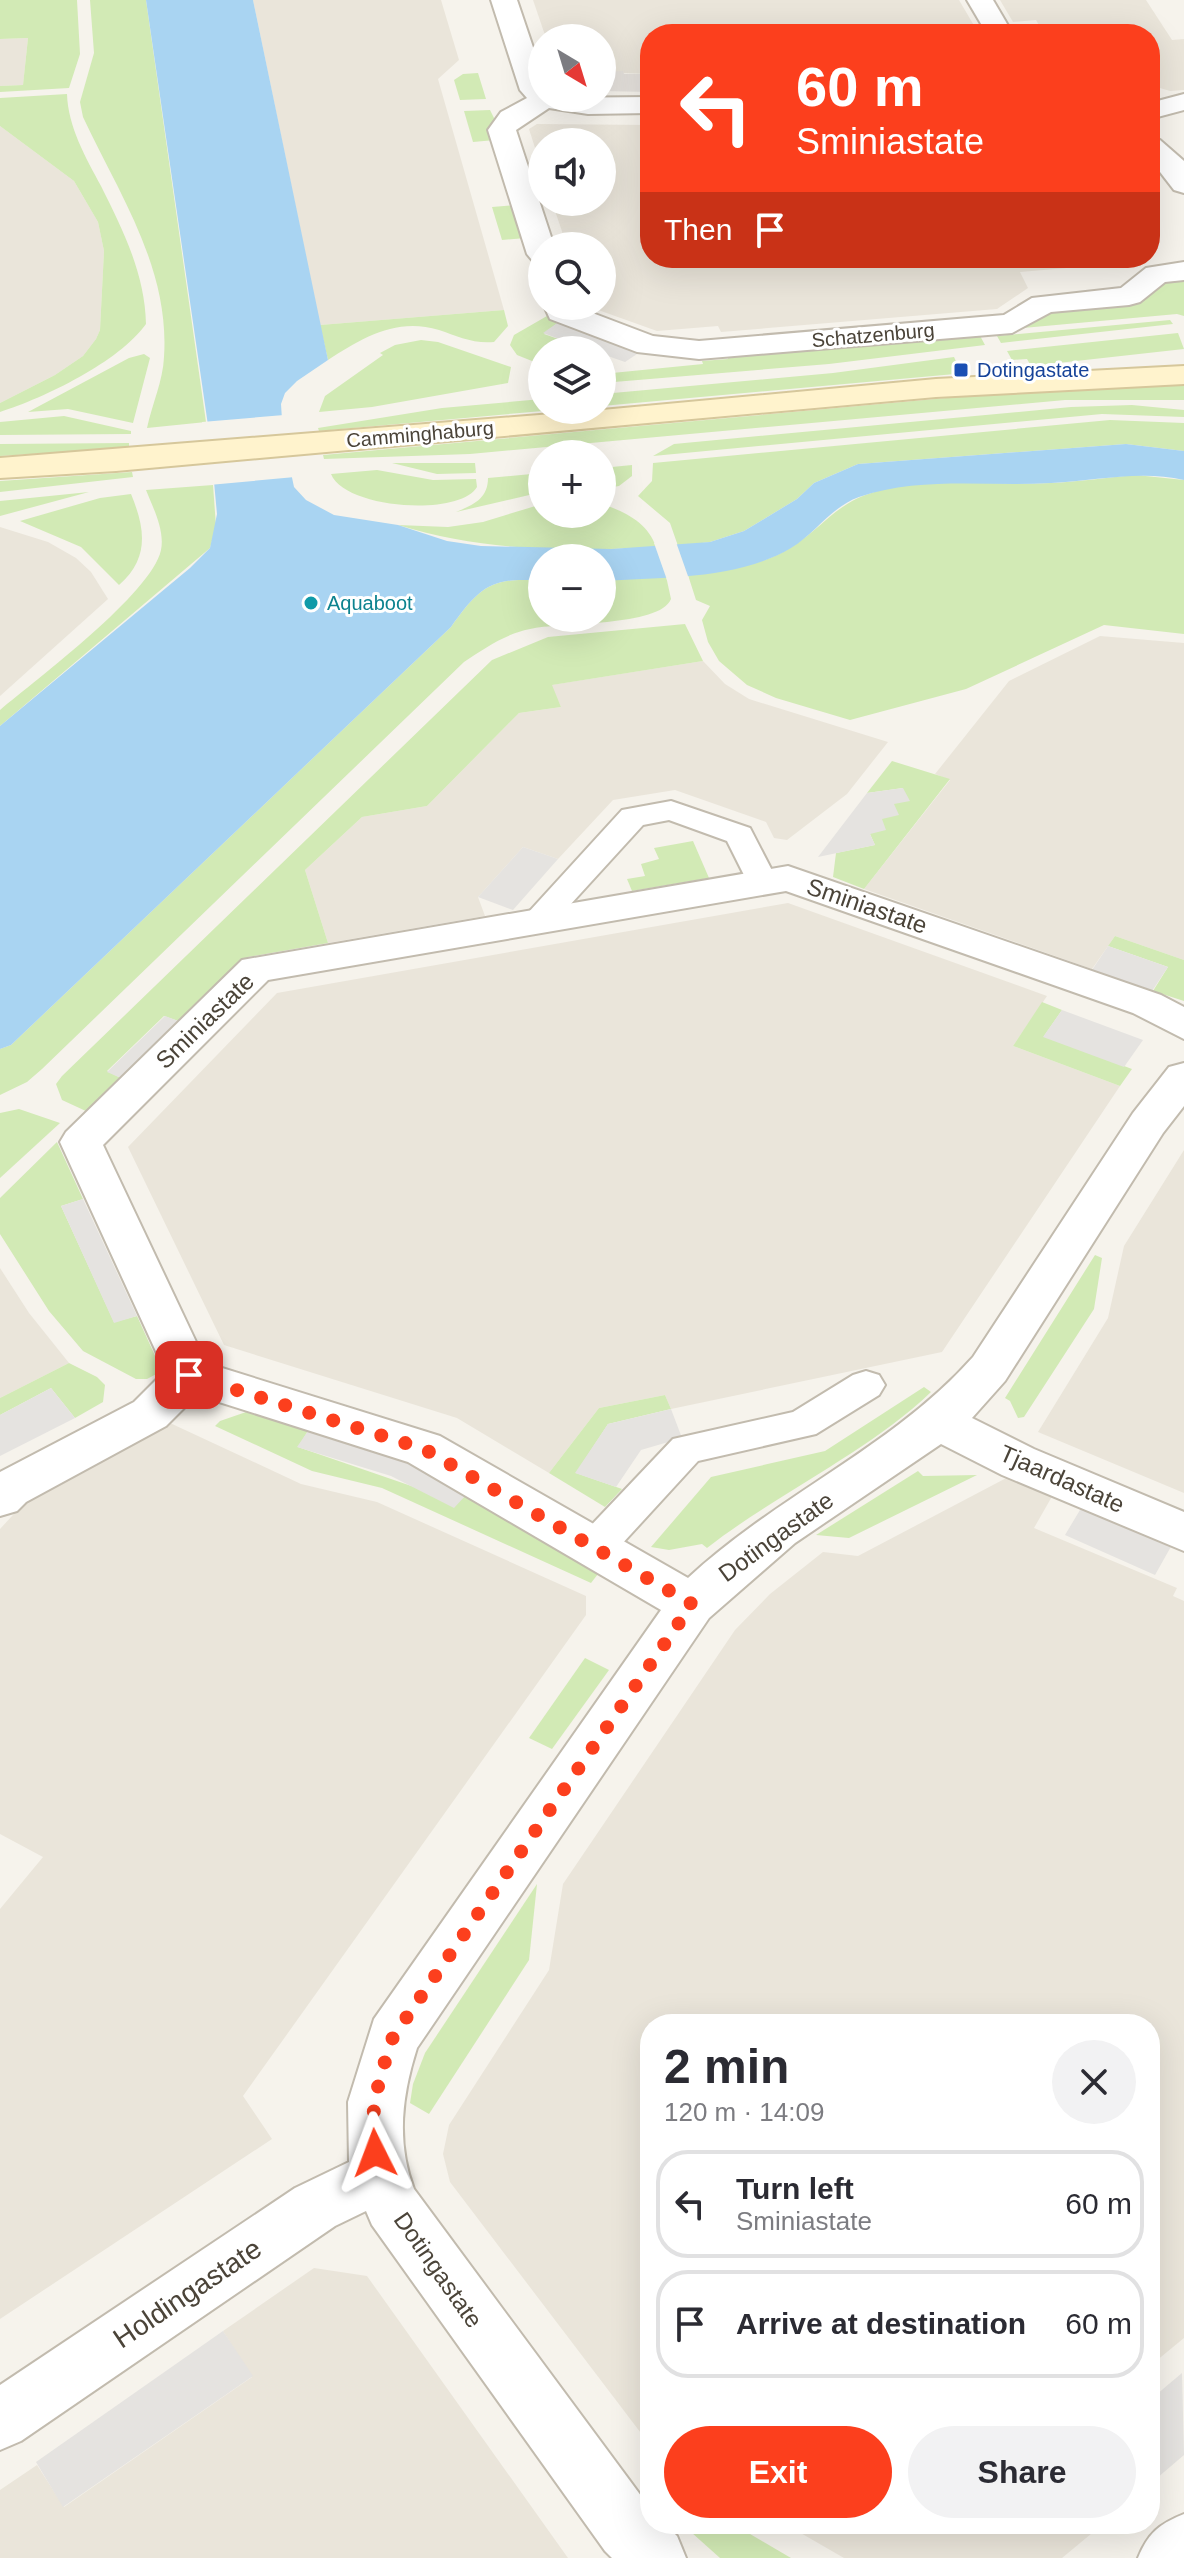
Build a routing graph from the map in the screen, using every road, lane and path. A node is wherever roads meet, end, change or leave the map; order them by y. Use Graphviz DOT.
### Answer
graph roads {
  1 [pos="504,0"];
  2 [pos="980,0"];
  3 [pos="994,24"];
  4 [pos="528,72"];
  5 [pos="616,105"];
  6 [pos="640,105"];
  7 [pos="528,109"];
  8 [pos="1160,153"];
  9 [pos="1184,184"];
  10 [pos="535,232"];
  11 [pos="1184,271"];
  12 [pos="580,320"];
  13 [pos="1184,355"];
  14 [pos="1184,375"];
  15 [pos="936,388"];
  16 [pos="0,468"];
  17 [pos="762,882"];
  18 [pos="538,921"];
  19 [pos="1184,1025"];
  20 [pos="1184,1077"];
  21 [pos="189,1375"];
  22 [pos="866,1385"];
  23 [pos="941,1423"];
  24 [pos="0,1498"];
  25 [pos="1184,1532"];
  26 [pos="595,1547"];
  27 [pos="692,1604"];
  28 [pos="380,2176"];
  29 [pos="0,2420"];
  30 [pos="1184,2545"];
  31 [pos="655,2558"];
  32 [pos="1169,2558"];
  1 -- 4 [label="street"];
  2 -- 3 [label="street"];
  5 -- 6 [label="street"];
  7 -- 10 [label="street"];
  8 -- 9 [label="street"];
  11 -- 12 [label="street, Schatzenburg"];
  13 -- 15 [label="street, Camminghaburg"];
  14 -- 15 [label="street, Camminghaburg"];
  15 -- 16 [label="street, Camminghaburg"];
  17 -- 18 [label="street, Sminiastate"];
  17 -- 18 [label="lane"];
  17 -- 19 [label="street, Sminiastate"];
  18 -- 21 [label="street, Sminiastate"];
  20 -- 23 [label="street, Dotingastate"];
  21 -- 24 [label="street"];
  21 -- 26 [label="street"];
  22 -- 26 [label="lane"];
  23 -- 25 [label="street, Tjaardastate"];
  23 -- 27 [label="street, Dotingastate"];
  26 -- 27 [label="street"];
  27 -- 28 [label="street, Dotingastate"];
  28 -- 29 [label="street, Holdingastate"];
  28 -- 31 [label="street, Dotingastate"];
  30 -- 32 [label="street"];
}
